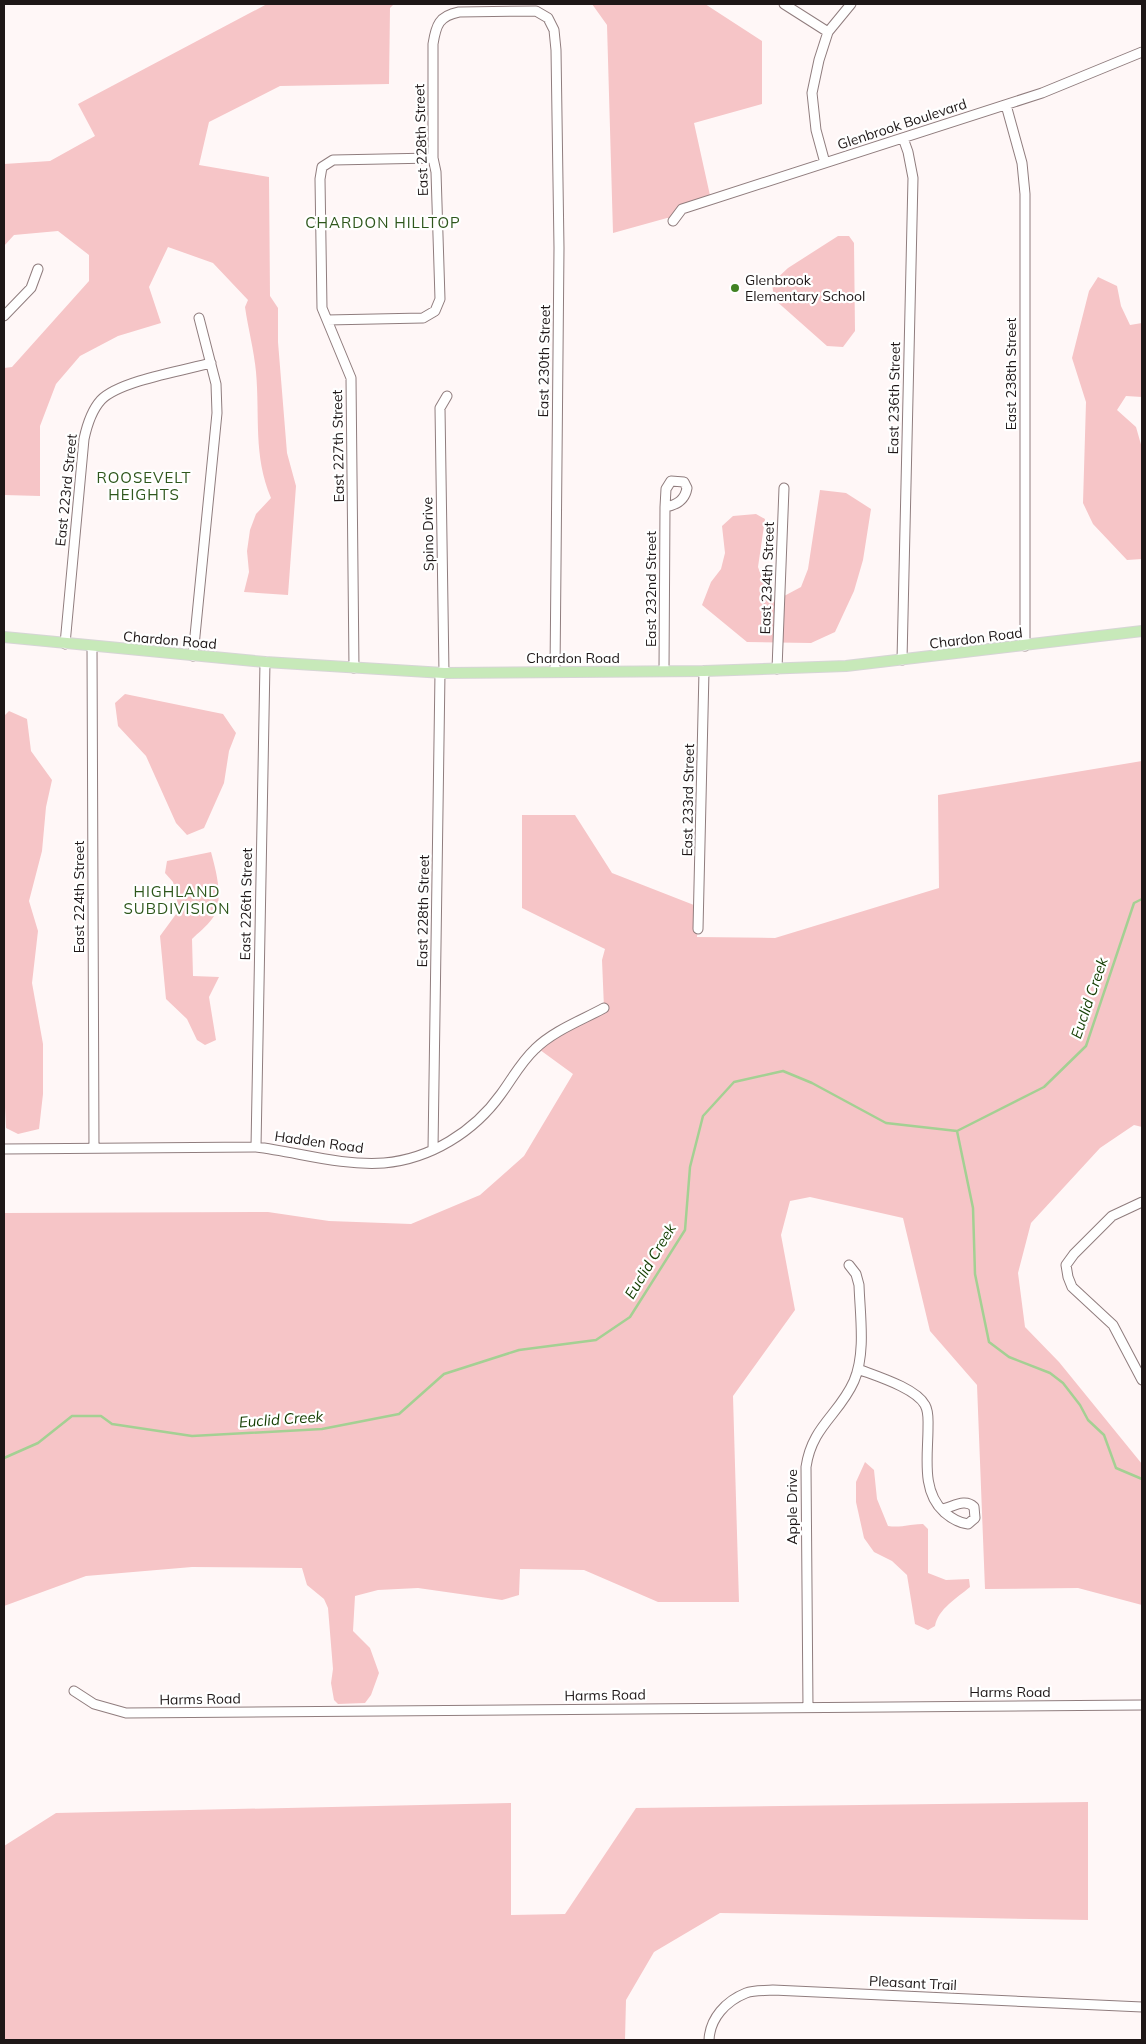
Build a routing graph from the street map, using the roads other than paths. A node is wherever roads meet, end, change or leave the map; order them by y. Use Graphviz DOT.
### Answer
graph roads {
  1 [pos="784,4"];
  2 [pos="851,4"];
  3 [pos="828,32"];
  4 [pos="556,50"];
  5 [pos="1142,52"];
  6 [pos="1006,105"];
  7 [pos="903,138"];
  8 [pos="433,158"];
  9 [pos="825,163"];
  10 [pos="673,221"];
  11 [pos="38,269"];
  12 [pos="4,316"];
  13 [pos="199,318"];
  14 [pos="327,320"];
  15 [pos="211,363"];
  16 [pos="447,396"];
  17 [pos="784,488"];
  18 [pos="665,507"];
  19 [pos="1142,632"];
  20 [pos="4,637"];
  21 [pos="65,644"];
  22 [pos="92,646"];
  23 [pos="1025,646"];
  24 [pos="194,656"];
  25 [pos="902,660"];
  26 [pos="264,662"];
  27 [pos="354,668"];
  28 [pos="777,670"];
  29 [pos="664,671"];
  30 [pos="704,671"];
  31 [pos="555,672"];
  32 [pos="442,673"];
  33 [pos="698,929"];
  34 [pos="604,1008"];
  35 [pos="256,1147"];
  36 [pos="94,1148"];
  37 [pos="4,1149"];
  38 [pos="433,1149"];
  39 [pos="1142,1202"];
  40 [pos="849,1265"];
  41 [pos="858,1369"];
  42 [pos="1142,1380"];
  43 [pos="942,1509"];
  44 [pos="74,1691"];
  45 [pos="1142,1705"];
  46 [pos="808,1707"];
  47 [pos="1142,2007"];
  48 [pos="709,2040"];
  1 -- 3 [label="street"];
  2 -- 3 [label="street"];
  3 -- 9 [label="street"];
  4 -- 8 [label="street, East 228th Street"];
  4 -- 31 [label="street, East 230th Street"];
  5 -- 6 [label="street, Glenbrook Boulevard"];
  6 -- 7 [label="street, Glenbrook Boulevard"];
  6 -- 23 [label="street, East 238th Street"];
  7 -- 9 [label="street, Glenbrook Boulevard"];
  7 -- 25 [label="street, East 236th Street"];
  8 -- 14 [label="street, East 228th Street"];
  8 -- 14 [label="street, East 227th Street"];
  9 -- 10 [label="street, Glenbrook Boulevard"];
  11 -- 12 [label="street"];
  13 -- 15 [label="street"];
  14 -- 27 [label="street, East 227th Street"];
  15 -- 21 [label="street, East 223rd Street"];
  15 -- 24 [label="street"];
  16 -- 32 [label="street, Spino Drive"];
  17 -- 28 [label="street, East 234th Street"];
  18 -- 29 [label="street, East 232nd Street"];
  19 -- 23 [label="main road, Chardon Road"];
  20 -- 21 [label="main road, Chardon Road"];
  21 -- 22 [label="main road, Chardon Road"];
  22 -- 24 [label="main road, Chardon Road"];
  22 -- 36 [label="street, East 224th Street"];
  23 -- 25 [label="main road, Chardon Road"];
  24 -- 26 [label="main road, Chardon Road"];
  25 -- 28 [label="main road, Chardon Road"];
  26 -- 27 [label="main road, Chardon Road"];
  26 -- 35 [label="street, East 226th Street"];
  27 -- 32 [label="main road, Chardon Road"];
  28 -- 30 [label="main road, Chardon Road"];
  29 -- 30 [label="main road, Chardon Road"];
  29 -- 31 [label="main road, Chardon Road"];
  30 -- 33 [label="street, East 233rd Street"];
  31 -- 32 [label="main road, Chardon Road"];
  32 -- 38 [label="street, East 228th Street"];
  34 -- 38 [label="street, Hadden Road"];
  35 -- 36 [label="street, Hadden Road"];
  35 -- 38 [label="street, Hadden Road"];
  36 -- 37 [label="street, Hadden Road"];
  39 -- 42 [label="street"];
  40 -- 41 [label="street, Apple Drive"];
  41 -- 43 [label="street"];
  41 -- 46 [label="street, Apple Drive"];
  44 -- 46 [label="street, Harms Road"];
  45 -- 46 [label="street, Harms Road"];
  47 -- 48 [label="street, Pleasant Trail"];
}
